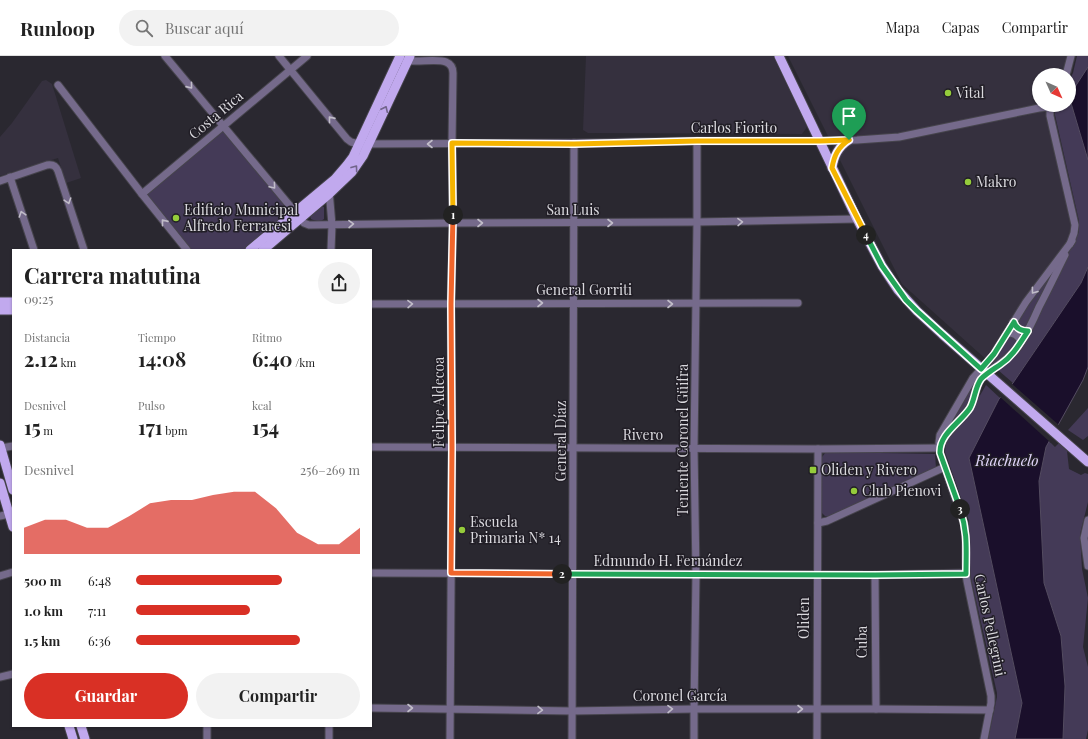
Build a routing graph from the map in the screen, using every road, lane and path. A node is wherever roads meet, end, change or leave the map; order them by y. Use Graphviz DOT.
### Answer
graph roads {
  1 [pos="165,56"];
  2 [pos="279,56"];
  3 [pos="307,56"];
  4 [pos="779,56"];
  5 [pos="1071,56"];
  6 [pos="404,58"];
  7 [pos="1068,68"];
  8 [pos="291,70"];
  9 [pos="58,85"];
  10 [pos="1032,109"];
  11 [pos="1050,112"];
  12 [pos="223,126"];
  13 [pos="849,140"];
  14 [pos="697,141"];
  15 [pos="820,141"];
  16 [pos="452,143"];
  17 [pos="364,144"];
  18 [pos="574,144"];
  19 [pos="832,168"];
  20 [pos="10,178"];
  21 [pos="0,180"];
  22 [pos="328,184"];
  23 [pos="142,194"];
  24 [pos="329,194"];
  25 [pos="297,215"];
  26 [pos="857,219"];
  27 [pos="697,222"];
  28 [pos="453,223"];
  29 [pos="574,223"];
  30 [pos="332,224"];
  31 [pos="1072,241"];
  32 [pos="34,249"];
  33 [pos="84,249"];
  34 [pos="186,249"];
  35 [pos="251,249"];
  36 [pos="264,249"];
  37 [pos="331,249"];
  38 [pos="0,302"];
  39 [pos="12,302"];
  40 [pos="574,303"];
  41 [pos="798,303"];
  42 [pos="372,304"];
  43 [pos="451,304"];
  44 [pos="696,304"];
  45 [pos="0,310"];
  46 [pos="12,310"];
  47 [pos="1014,322"];
  48 [pos="1028,331"];
  49 [pos="1007,333"];
  50 [pos="1021,342"];
  51 [pos="984,371"];
  52 [pos="959,403"];
  53 [pos="969,410"];
  54 [pos="0,446"];
  55 [pos="12,446"];
  56 [pos="372,447"];
  57 [pos="452,448"];
  58 [pos="574,448"];
  59 [pos="694,448"];
  60 [pos="940,448"];
  61 [pos="818,449"];
  62 [pos="1088,462"];
  63 [pos="945,467"];
  64 [pos="0,483"];
  65 [pos="12,487"];
  66 [pos="4,515"];
  67 [pos="1088,520"];
  68 [pos="818,523"];
  69 [pos="12,526"];
  70 [pos="1088,566"];
  71 [pos="12,572"];
  72 [pos="372,573"];
  73 [pos="451,573"];
  74 [pos="573,574"];
  75 [pos="696,574"];
  76 [pos="818,574"];
  77 [pos="966,574"];
  78 [pos="875,575"];
  79 [pos="0,576"];
  80 [pos="12,674"];
  81 [pos="0,677"];
  82 [pos="372,708"];
  83 [pos="450,708"];
  84 [pos="694,709"];
  85 [pos="817,709"];
  86 [pos="876,709"];
  87 [pos="572,710"];
  88 [pos="990,710"];
  89 [pos="69,727"];
  90 [pos="207,727"];
  91 [pos="329,727"];
  92 [pos="73,739"];
  93 [pos="207,739"];
  94 [pos="329,739"];
  95 [pos="450,739"];
  96 [pos="572,739"];
  97 [pos="694,739"];
  98 [pos="817,739"];
  99 [pos="984,739"];
  1 -- 12 [label="street, one-way"];
  2 -- 8 [label="street"];
  3 -- 8 [label="street, Costa Rica"];
  4 -- 15 [label="main road"];
  5 -- 7 [label="street"];
  6 -- 16 [label="street, Felipe Aldecoa"];
  6 -- 17 [label="main road"];
  8 -- 12 [label="street, Costa Rica"];
  17 -- 8 [label="street, one-way"];
  9 -- 23 [label="street"];
  10 -- 13 [label="street, Carlos Fiorito"];
  11 -- 31 [label="street, Carlos Pellegrini"];
  12 -- 23 [label="street, Costa Rica"];
  12 -- 25 [label="street, one-way"];
  13 -- 15 [label="street, Carlos Fiorito"];
  13 -- 19 [label="main road"];
  14 -- 15 [label="street, Carlos Fiorito"];
  14 -- 18 [label="street, Carlos Fiorito"];
  14 -- 27 [label="street, Teniente Coronel Güifra"];
  15 -- 19 [label="main road"];
  16 -- 17 [label="street, Carlos Fiorito, one-way"];
  16 -- 18 [label="street, Carlos Fiorito"];
  16 -- 28 [label="street, Felipe Aldecoa"];
  17 -- 22 [label="main road"];
  24 -- 17 [label="main road, one-way"];
  18 -- 29 [label="street, General Díaz"];
  19 -- 26 [label="main road"];
  20 -- 21 [label="street"];
  32 -- 20 [label="street, one-way"];
  20 -- 33 [label="street, one-way"];
  22 -- 24 [label="street"];
  22 -- 25 [label="main road"];
  34 -- 23 [label="street, one-way"];
  24 -- 25 [label="main road"];
  24 -- 30 [label="street"];
  25 -- 30 [label="street, San Luis"];
  25 -- 35 [label="main road"];
  25 -- 36 [label="main road"];
  27 -- 26 [label="street, San Luis, one-way"];
  26 -- 51 [label="main road"];
  29 -- 27 [label="street, San Luis, one-way"];
  27 -- 44 [label="street, Teniente Coronel Güifra"];
  28 -- 29 [label="street, San Luis, one-way"];
  30 -- 28 [label="street, San Luis, one-way"];
  28 -- 43 [label="street, Felipe Aldecoa"];
  29 -- 40 [label="street, General Díaz"];
  30 -- 37 [label="street"];
  31 -- 47 [label="street, Carlos Pellegrini, one-way"];
  31 -- 48 [label="street, Carlos Pellegrini"];
  38 -- 39 [label="main road"];
  43 -- 40 [label="street, General Gorriti, one-way"];
  40 -- 44 [label="street, General Gorriti, one-way"];
  40 -- 58 [label="street, General Díaz"];
  41 -- 44 [label="street, General Gorriti"];
  42 -- 43 [label="street, General Gorriti, one-way"];
  43 -- 57 [label="street, Felipe Aldecoa"];
  44 -- 59 [label="street, Teniente Coronel Güifra"];
  45 -- 46 [label="main road"];
  47 -- 48 [label="street"];
  47 -- 49 [label="street, Carlos Pellegrini"];
  48 -- 50 [label="street, Carlos Pellegrini"];
  49 -- 50 [label="street"];
  49 -- 51 [label="street, Carlos Pellegrini"];
  50 -- 51 [label="street, Carlos Pellegrini"];
  51 -- 52 [label="street, Carlos Pellegrini"];
  51 -- 53 [label="street, Carlos Pellegrini"];
  51 -- 62 [label="main road"];
  52 -- 53 [label="street"];
  52 -- 60 [label="street, Carlos Pellegrini"];
  53 -- 60 [label="street, Carlos Pellegrini"];
  54 -- 55 [label="street"];
  54 -- 65 [label="main road"];
  56 -- 57 [label="street, Rivero"];
  57 -- 58 [label="street, Rivero"];
  57 -- 73 [label="street, Felipe Aldecoa"];
  58 -- 59 [label="street, Rivero"];
  58 -- 74 [label="street, General Díaz"];
  59 -- 61 [label="street, Rivero"];
  59 -- 75 [label="street, Teniente Coronel Güifra"];
  60 -- 61 [label="street, Rivero"];
  60 -- 63 [label="street, Carlos Pellegrini"];
  61 -- 68 [label="street, Oliden"];
  63 -- 68 [label="street"];
  63 -- 77 [label="street, Carlos Pellegrini"];
  64 -- 66 [label="main road"];
  66 -- 69 [label="main road"];
  67 -- 70 [label="street"];
  68 -- 76 [label="street, Oliden"];
  71 -- 79 [label="street"];
  72 -- 73 [label="street, Edmundo H. Fernández"];
  73 -- 74 [label="street, Edmundo H. Fernández"];
  73 -- 83 [label="street, Felipe Aldecoa"];
  74 -- 75 [label="street, Edmundo H. Fernández"];
  74 -- 87 [label="street, General Díaz"];
  75 -- 76 [label="street, Edmundo H. Fernández"];
  75 -- 84 [label="street, Teniente Coronel Güifra"];
  76 -- 78 [label="street, Edmundo H. Fernández"];
  76 -- 85 [label="street, Oliden"];
  77 -- 78 [label="street, Edmundo H. Fernández"];
  77 -- 88 [label="street, Carlos Pellegrini"];
  78 -- 86 [label="street, Cuba"];
  80 -- 81 [label="street"];
  82 -- 83 [label="street, Coronel García, one-way"];
  83 -- 87 [label="street, Coronel García, one-way"];
  83 -- 95 [label="street, Felipe Aldecoa"];
  84 -- 85 [label="street, Coronel García, one-way"];
  87 -- 84 [label="street, Coronel García, one-way"];
  84 -- 97 [label="street, Teniente Coronel Güifra"];
  85 -- 86 [label="street, Coronel García"];
  85 -- 98 [label="street, Oliden"];
  86 -- 88 [label="street, Coronel García"];
  87 -- 96 [label="street, General Díaz"];
  88 -- 99 [label="street, Carlos Pellegrini"];
  89 -- 92 [label="main road"];
  90 -- 93 [label="street"];
  91 -- 94 [label="street"];
}
